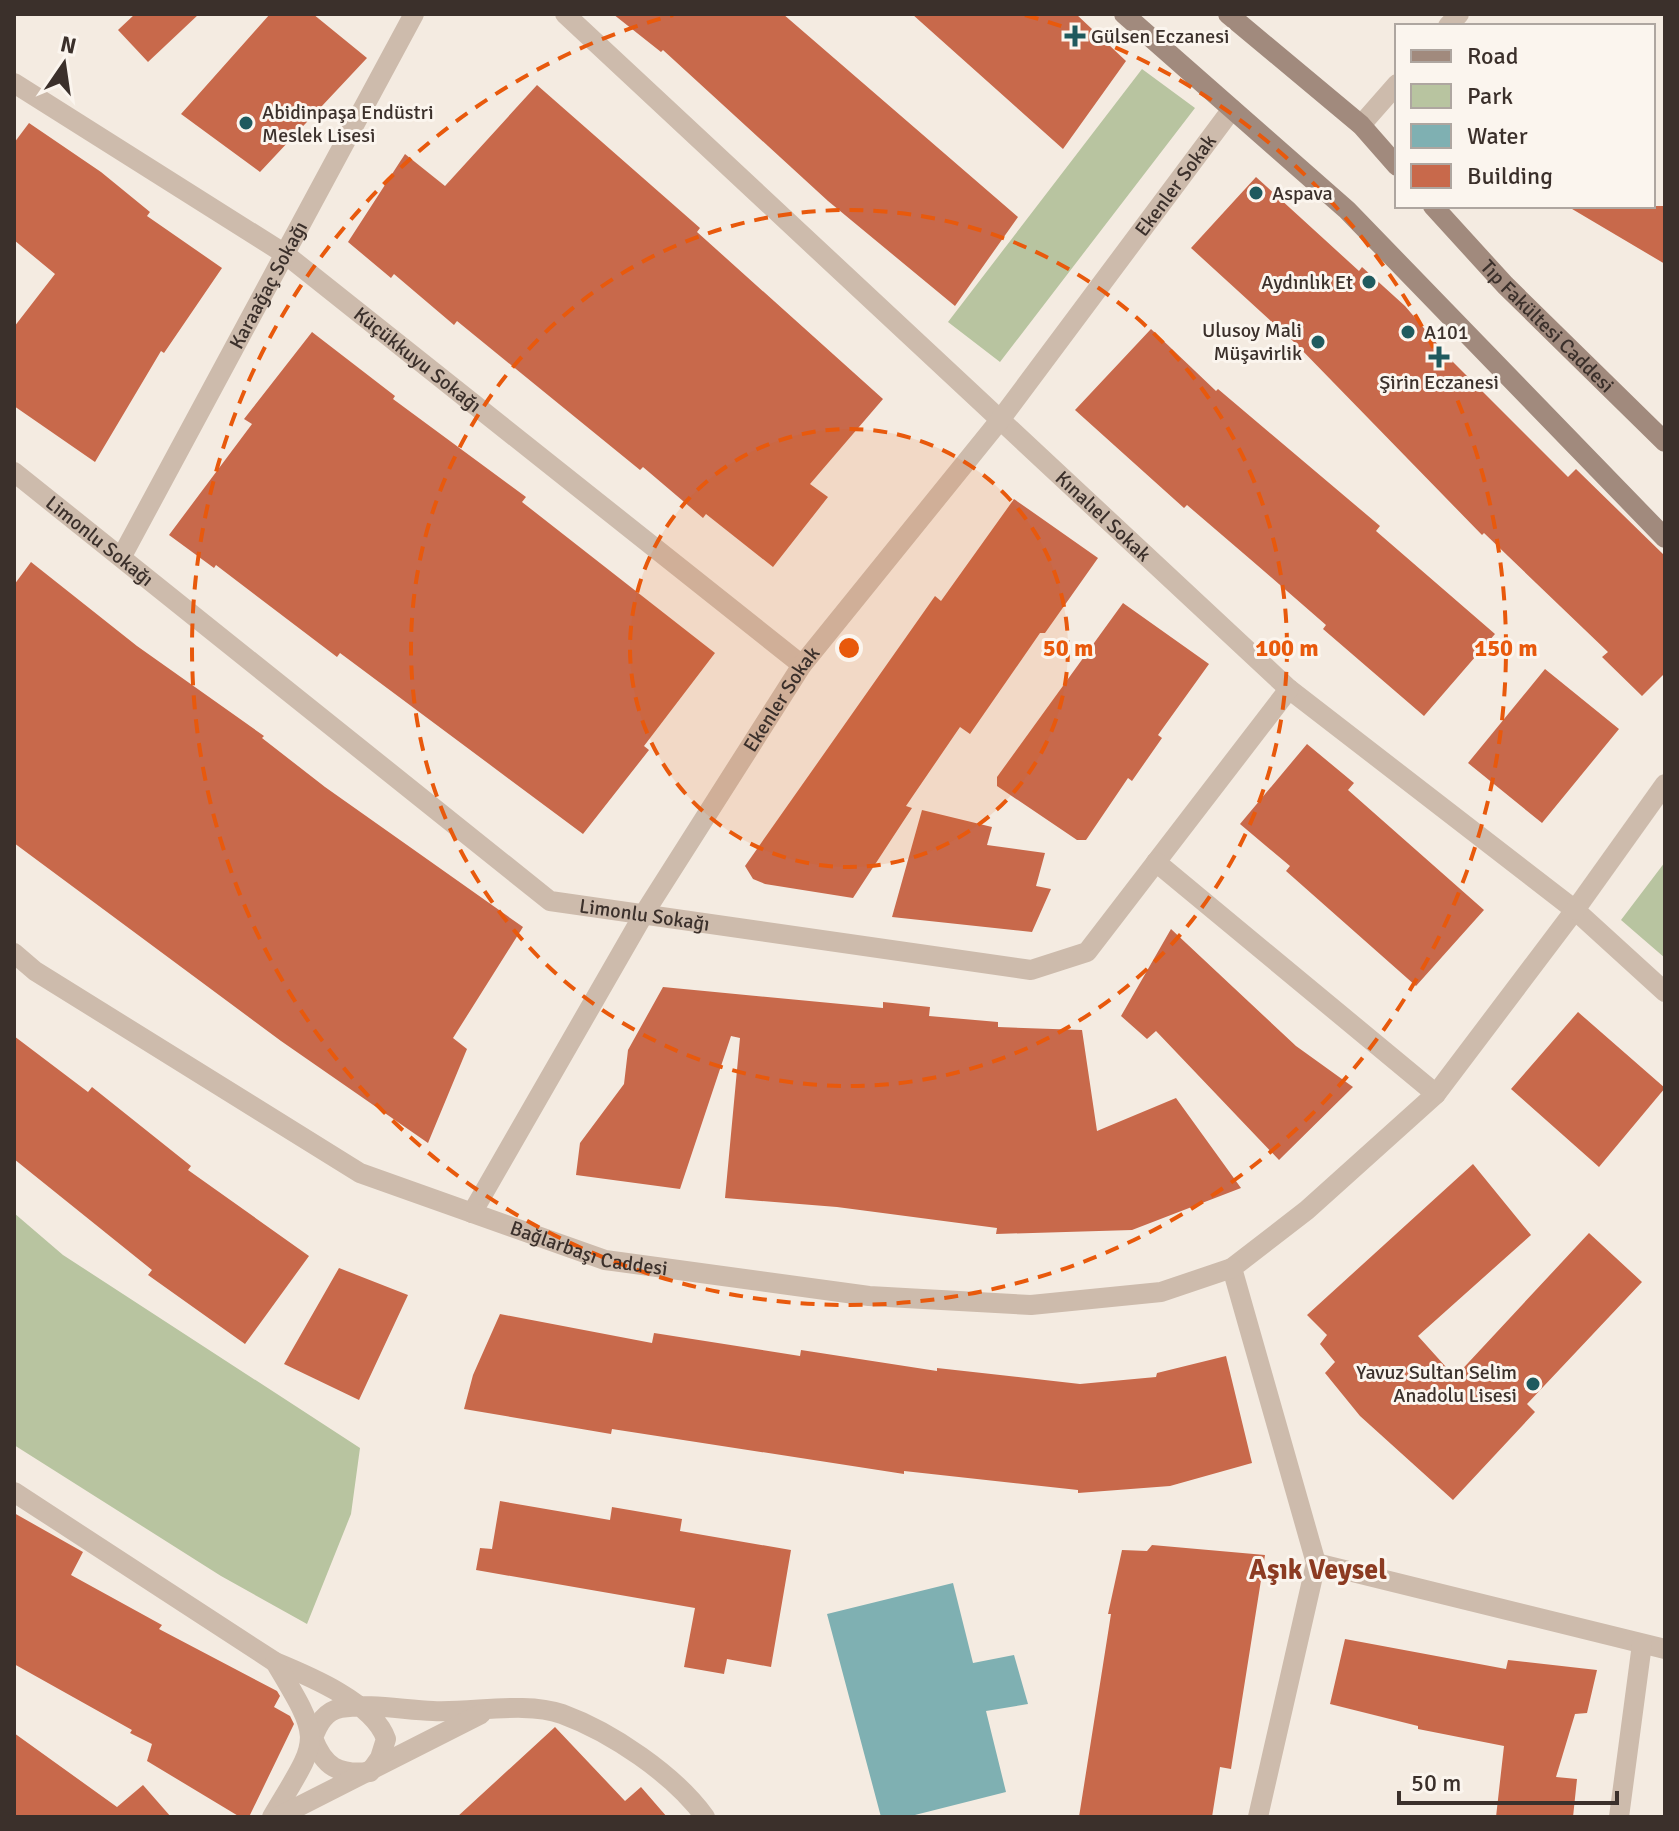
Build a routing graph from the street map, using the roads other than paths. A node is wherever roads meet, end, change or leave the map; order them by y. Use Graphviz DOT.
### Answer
graph roads {
  1 [pos="414,14"];
  2 [pos="565,14"];
  3 [pos="1124,14"];
  4 [pos="1228,14"];
  5 [pos="14,83"];
  6 [pos="1395,86"];
  7 [pos="1232,109"];
  8 [pos="1361,125"];
  9 [pos="1395,164"];
  10 [pos="1435,208"];
  11 [pos="285,254"];
  12 [pos="1000,420"];
  13 [pos="1665,442"];
  14 [pos="14,472"];
  15 [pos="1665,538"];
  16 [pos="122,556"];
  17 [pos="802,665"];
  18 [pos="1289,689"];
  19 [pos="1665,784"];
  20 [pos="1156,862"];
  21 [pos="1575,910"];
  22 [pos="645,912"];
  23 [pos="14,953"];
  24 [pos="1665,992"];
  25 [pos="1436,1094"];
  26 [pos="472,1213"];
  27 [pos="1232,1268"];
  28 [pos="14,1492"];
  29 [pos="1316,1563"];
  30 [pos="1642,1644"];
  31 [pos="1665,1649"];
  32 [pos="275,1662"];
  33 [pos="359,1708"];
  34 [pos="486,1712"];
  35 [pos="313,1738"];
  36 [pos="370,1772"];
  37 [pos="275,1817"];
  38 [pos="705,1817"];
  39 [pos="1258,1817"];
  40 [pos="1619,1817"];
  1 -- 11 [label="street, Karaağaç Sokağı"];
  2 -- 12 [label="street, Kınalıel Sokak"];
  3 -- 7 [label="main road"];
  4 -- 8 [label="main road"];
  5 -- 11 [label="street, Küçükkuyu Sokağı"];
  6 -- 8 [label="street"];
  7 -- 12 [label="street, Ekenler Sokak"];
  7 -- 15 [label="main road"];
  8 -- 9 [label="main road"];
  10 -- 13 [label="main road, Tıp Fakültesi Caddesi"];
  11 -- 16 [label="street, Karaağaç Sokağı"];
  11 -- 17 [label="street, Küçükkuyu Sokağı"];
  12 -- 17 [label="street, Ekenler Sokak"];
  12 -- 18 [label="street, Kınalıel Sokak"];
  14 -- 16 [label="street, Limonlu Sokağı"];
  16 -- 22 [label="street, Limonlu Sokağı"];
  17 -- 22 [label="street, Ekenler Sokak"];
  18 -- 20 [label="street, Limonlu Sokağı"];
  18 -- 21 [label="street, Kınalıel Sokak"];
  19 -- 21 [label="street, Bağlarbaşı Caddesi"];
  20 -- 22 [label="street, Limonlu Sokağı"];
  20 -- 25 [label="street"];
  21 -- 24 [label="street, Kınalıel Sokak"];
  21 -- 25 [label="street, Bağlarbaşı Caddesi"];
  22 -- 26 [label="street, Ekenler Sokak"];
  23 -- 26 [label="street, Bağlarbaşı Caddesi"];
  25 -- 27 [label="street, Bağlarbaşı Caddesi"];
  26 -- 27 [label="street, Bağlarbaşı Caddesi"];
  27 -- 29 [label="street"];
  28 -- 32 [label="street"];
  29 -- 30 [label="street"];
  29 -- 39 [label="street"];
  30 -- 31 [label="street"];
  30 -- 40 [label="street"];
  32 -- 33 [label="street"];
  32 -- 35 [label="street"];
  33 -- 34 [label="street"];
  33 -- 35 [label="street"];
  33 -- 36 [label="street"];
  34 -- 36 [label="street"];
  34 -- 38 [label="street"];
  35 -- 36 [label="street"];
  35 -- 37 [label="street"];
  36 -- 37 [label="street"];
}
